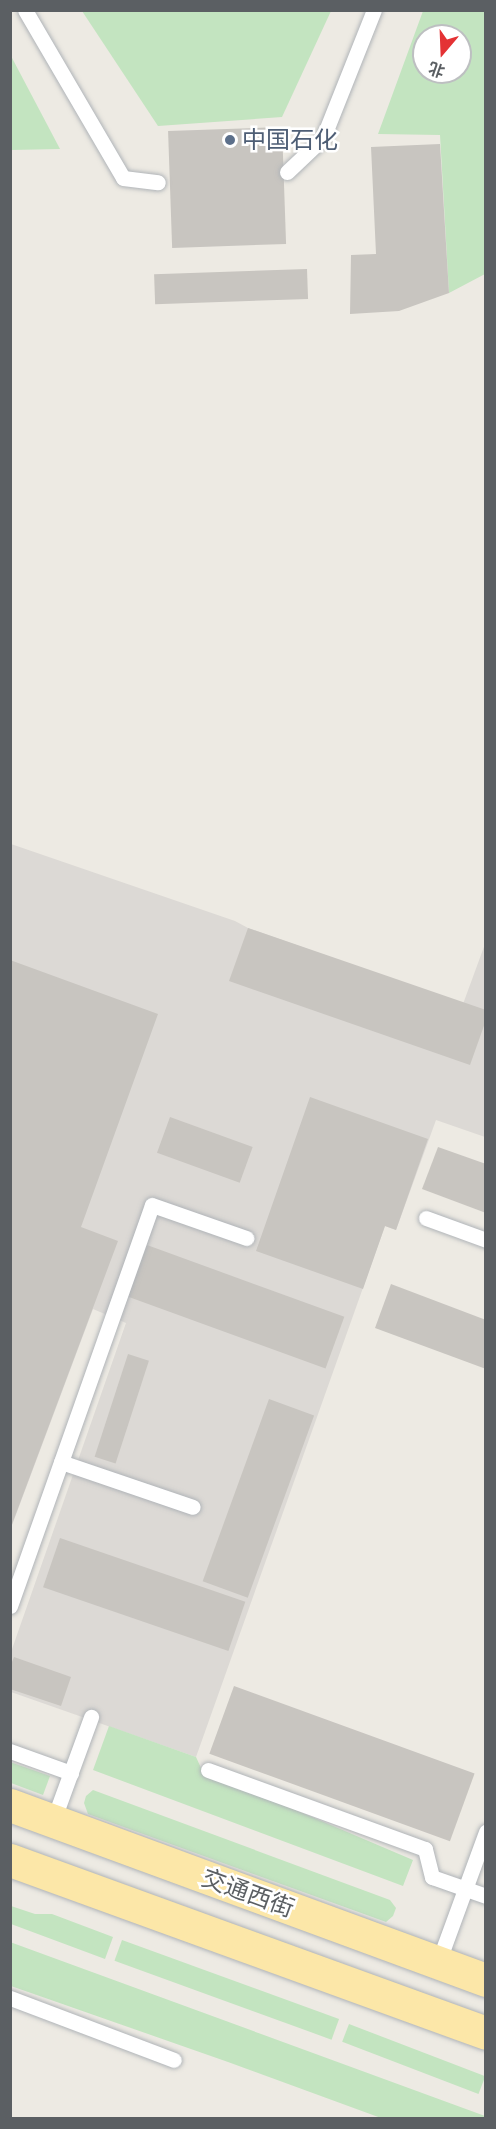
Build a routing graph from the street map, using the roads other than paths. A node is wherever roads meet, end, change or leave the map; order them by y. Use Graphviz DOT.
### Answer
graph roads {
  1 [pos="25,10"];
  2 [pos="374,10"];
  3 [pos="287,172"];
  4 [pos="158,182"];
  5 [pos="426,1218"];
  6 [pos="246,1238"];
  7 [pos="486,1240"];
  8 [pos="61,1461"];
  9 [pos="193,1507"];
  10 [pos="10,1606"];
  11 [pos="91,1717"];
  12 [pos="10,1751"];
  13 [pos="208,1770"];
  14 [pos="71,1773"];
  15 [pos="10,1806"];
  16 [pos="53,1821"];
  17 [pos="486,1832"];
  18 [pos="10,1860"];
  19 [pos="465,1888"];
  20 [pos="486,1896"];
  21 [pos="438,1963"];
  22 [pos="486,1980"];
  23 [pos="10,1998"];
  24 [pos="486,2033"];
  25 [pos="174,2060"];
  1 -- 4 [label="lane"];
  2 -- 3 [label="lane"];
  5 -- 7 [label="lane"];
  6 -- 8 [label="lane"];
  8 -- 9 [label="lane"];
  8 -- 10 [label="lane"];
  11 -- 14 [label="lane"];
  12 -- 14 [label="lane"];
  13 -- 19 [label="lane"];
  14 -- 16 [label="lane"];
  15 -- 16 [label="main road, 交通西街"];
  16 -- 21 [label="main road, 交通西街"];
  17 -- 19 [label="lane"];
  18 -- 24 [label="main road, 交通西街"];
  19 -- 20 [label="lane"];
  19 -- 21 [label="lane"];
  21 -- 22 [label="main road, 交通西街"];
  23 -- 25 [label="lane"];
}
